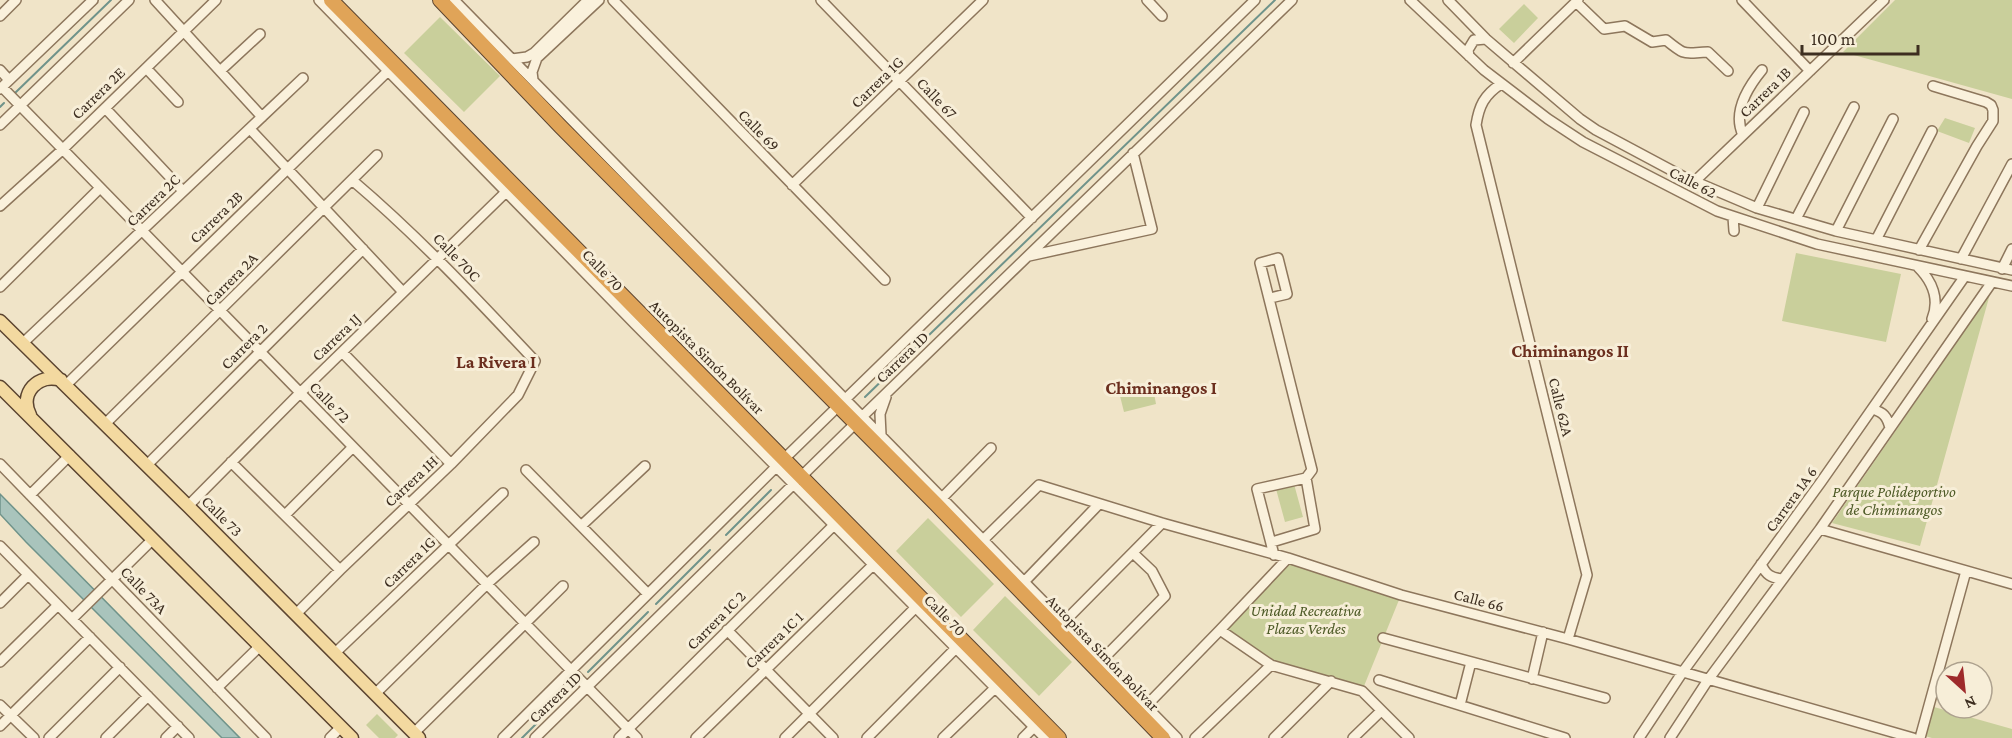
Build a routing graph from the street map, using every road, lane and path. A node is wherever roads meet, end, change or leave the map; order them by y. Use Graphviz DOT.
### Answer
graph roads {
  1 [pos="16,0"];
  2 [pos="93,0"];
  3 [pos="129,0"];
  4 [pos="155,0"];
  5 [pos="216,0"];
  6 [pos="319,0"];
  7 [pos="331,0"];
  8 [pos="588,0"];
  9 [pos="599,0"];
  10 [pos="613,0"];
  11 [pos="821,0"];
  12 [pos="983,0"];
  13 [pos="1147,0"];
  14 [pos="1255,0"];
  15 [pos="1292,0"];
  16 [pos="1410,0"];
  17 [pos="1448,0"];
  18 [pos="1742,0"];
  19 [pos="1884,0"];
  20 [pos="1577,1"];
  21 [pos="448,3"];
  22 [pos="0,16"];
  23 [pos="1162,16"];
  24 [pos="471,17"];
  25 [pos="184,31"];
  26 [pos="260,34"];
  27 [pos="1486,39"];
  28 [pos="479,40"];
  29 [pos="1469,56"];
  30 [pos="512,59"];
  31 [pos="1513,63"];
  32 [pos="146,68"];
  33 [pos="0,70"];
  34 [pos="1762,70"];
  35 [pos="220,71"];
  36 [pos="388,71"];
  37 [pos="1728,71"];
  38 [pos="1810,71"];
  39 [pos="303,78"];
  40 [pos="9,80"];
  41 [pos="533,80"];
  42 [pos="900,81"];
  43 [pos="1501,84"];
  44 [pos="1933,86"];
  45 [pos="1,88"];
  46 [pos="178,102"];
  47 [pos="1560,103"];
  48 [pos="20,106"];
  49 [pos="1854,107"];
  50 [pos="105,108"];
  51 [pos="1804,112"];
  52 [pos="262,117"];
  53 [pos="1548,119"];
  54 [pos="1893,119"];
  55 [pos="0,125"];
  56 [pos="578,125"];
  57 [pos="561,127"];
  58 [pos="250,129"];
  59 [pos="1932,131"];
  60 [pos="1743,135"];
  61 [pos="578,144"];
  62 [pos="62,150"];
  63 [pos="465,150"];
  64 [pos="1133,153"];
  65 [pos="377,155"];
  66 [pos="2012,164"];
  67 [pos="286,170"];
  68 [pos="503,172"];
  69 [pos="352,180"];
  70 [pos="1694,182"];
  71 [pos="792,185"];
  72 [pos="100,188"];
  73 [pos="183,191"];
  74 [pos="506,192"];
  75 [pos="0,206"];
  76 [pos="324,208"];
  77 [pos="1757,208"];
  78 [pos="1733,217"];
  79 [pos="1032,218"];
  80 [pos="1796,219"];
  81 [pos="142,231"];
  82 [pos="1734,231"];
  83 [pos="1836,231"];
  84 [pos="1048,236"];
  85 [pos="1876,240"];
  86 [pos="363,249"];
  87 [pos="2012,249"];
  88 [pos="1919,250"];
  89 [pos="1052,251"];
  90 [pos="1028,256"];
  91 [pos="438,258"];
  92 [pos="1961,259"];
  93 [pos="1916,265"];
  94 [pos="2007,270"];
  95 [pos="182,272"];
  96 [pos="1965,276"];
  97 [pos="885,280"];
  98 [pos="1992,282"];
  99 [pos="2012,286"];
  100 [pos="0,287"];
  101 [pos="403,292"];
  102 [pos="1270,298"];
  103 [pos="220,311"];
  104 [pos="0,321"];
  105 [pos="1928,328"];
  106 [pos="23,343"];
  107 [pos="259,351"];
  108 [pos="342,352"];
  109 [pos="535,361"];
  110 [pos="816,376"];
  111 [pos="63,382"];
  112 [pos="0,387"];
  113 [pos="892,387"];
  114 [pos="300,393"];
  115 [pos="842,403"];
  116 [pos="1872,409"];
  117 [pos="731,413"];
  118 [pos="31,416"];
  119 [pos="859,420"];
  120 [pos="105,424"];
  121 [pos="1890,428"];
  122 [pos="881,435"];
  123 [pos="353,447"];
  124 [pos="991,448"];
  125 [pos="70,456"];
  126 [pos="231,462"];
  127 [pos="780,463"];
  128 [pos="0,464"];
  129 [pos="451,464"];
  130 [pos="147,465"];
  131 [pos="645,466"];
  132 [pos="526,470"];
  133 [pos="1306,478"];
  134 [pos="798,480"];
  135 [pos="503,493"];
  136 [pos="30,495"];
  137 [pos="942,498"];
  138 [pos="409,503"];
  139 [pos="1100,504"];
  140 [pos="188,506"];
  141 [pos="285,515"];
  142 [pos="1162,523"];
  143 [pos="834,525"];
  144 [pos="581,526"];
  145 [pos="1820,529"];
  146 [pos="153,538"];
  147 [pos="534,542"];
  148 [pos="1272,542"];
  149 [pos="449,544"];
  150 [pos="980,544"];
  151 [pos="0,546"];
  152 [pos="1133,553"];
  153 [pos="1274,555"];
  154 [pos="1288,558"];
  155 [pos="874,564"];
  156 [pos="1761,564"];
  157 [pos="340,570"];
  158 [pos="1966,571"];
  159 [pos="28,575"];
  160 [pos="112,579"];
  161 [pos="1783,579"];
  162 [pos="1024,582"];
  163 [pos="488,584"];
  164 [pos="2012,584"];
  165 [pos="563,586"];
  166 [pos="648,594"];
  167 [pos="0,603"];
  168 [pos="919,603"];
  169 [pos="58,605"];
  170 [pos="296,614"];
  171 [pos="72,619"];
  172 [pos="1063,623"];
  173 [pos="526,624"];
  174 [pos="727,630"];
  175 [pos="1220,630"];
  176 [pos="1543,632"];
  177 [pos="90,637"];
  178 [pos="1383,638"];
  179 [pos="1568,639"];
  180 [pos="260,646"];
  181 [pos="957,647"];
  182 [pos="335,653"];
  183 [pos="1101,661"];
  184 [pos="0,662"];
  185 [pos="1471,662"];
  186 [pos="1271,665"];
  187 [pos="120,668"];
  188 [pos="766,669"];
  189 [pos="571,670"];
  190 [pos="1682,673"];
  191 [pos="1532,679"];
  192 [pos="1379,680"];
  193 [pos="1708,680"];
  194 [pos="1331,681"];
  195 [pos="587,686"];
  196 [pos="996,687"];
  197 [pos="217,688"];
  198 [pos="375,694"];
  199 [pos="148,696"];
  200 [pos="1605,698"];
  201 [pos="0,705"];
  202 [pos="1460,705"];
  203 [pos="1146,706"];
  204 [pos="1381,711"];
  205 [pos="810,714"];
  206 [pos="11,715"];
  207 [pos="0,726"];
  208 [pos="178,726"];
  209 [pos="341,727"];
  210 [pos="1034,727"];
  211 [pos="628,729"];
  212 [pos="57,730"];
  213 [pos="417,735"];
  214 [pos="34,738"];
  215 [pos="49,738"];
  216 [pos="66,738"];
  217 [pos="106,738"];
  218 [pos="166,738"];
  219 [pos="189,738"];
  220 [pos="266,738"];
  221 [pos="330,738"];
  222 [pos="352,738"];
  223 [pos="503,738"];
  224 [pos="535,738"];
  225 [pos="619,738"];
  226 [pos="637,738"];
  227 [pos="696,738"];
  228 [pos="785,738"];
  229 [pos="833,738"];
  230 [pos="867,738"];
  231 [pos="944,738"];
  232 [pos="1023,738"];
  233 [pos="1045,738"];
  234 [pos="1059,738"];
  235 [pos="1163,738"];
  236 [pos="1177,738"];
  237 [pos="1195,738"];
  238 [pos="1274,738"];
  239 [pos="1353,738"];
  240 [pos="1409,738"];
  241 [pos="1565,738"];
  242 [pos="1639,738"];
  243 [pos="1670,738"];
  244 [pos="1913,738"];
  245 [pos="1920,738"];
  1 -- 22 [label="street"];
  2 -- 40 [label="street"];
  3 -- 48 [label="street"];
  4 -- 25 [label="street"];
  5 -- 25 [label="street, Carrera 2E"];
  6 -- 36 [label="street, Calle 70"];
  7 -- 68 [label="highway, Autopista Simón Bolívar"];
  8 -- 30 [label="street"];
  9 -- 41 [label="street"];
  10 -- 71 [label="street, Calle 69"];
  11 -- 42 [label="street, Calle 67"];
  12 -- 42 [label="street, Carrera 1G"];
  13 -- 23 [label="street"];
  14 -- 79 [label="street, Carrera 1D"];
  15 -- 64 [label="street, Carrera 1D"];
  16 -- 29 [label="street, Calle 62"];
  17 -- 27 [label="street, Calle 62"];
  18 -- 38 [label="street"];
  19 -- 38 [label="street, Carrera 1B"];
  20 -- 31 [label="street"];
  20 -- 37 [label="street"];
  21 -- 24 [label="highway"];
  21 -- 28 [label="highway, Autopista Simón Bolívar"];
  24 -- 28 [label="highway"];
  24 -- 30 [label="street"];
  25 -- 32 [label="street, Carrera 2E"];
  25 -- 35 [label="street"];
  26 -- 35 [label="street"];
  27 -- 29 [label="street"];
  27 -- 31 [label="street, Calle 62"];
  28 -- 57 [label="highway, Autopista Simón Bolívar"];
  29 -- 43 [label="street, Calle 62"];
  30 -- 41 [label="street"];
  31 -- 47 [label="street, Calle 62"];
  32 -- 46 [label="street"];
  32 -- 50 [label="street, Carrera 2E"];
  33 -- 40 [label="street"];
  34 -- 60 [label="street"];
  35 -- 52 [label="street"];
  36 -- 63 [label="street, Calle 70"];
  36 -- 67 [label="street, Carrera 2B"];
  38 -- 60 [label="street, Carrera 1B"];
  39 -- 52 [label="street, Carrera 2C"];
  40 -- 45 [label="street"];
  41 -- 56 [label="street"];
  42 -- 71 [label="street, Carrera 1G"];
  42 -- 79 [label="street, Calle 67"];
  43 -- 53 [label="street, Calle 62"];
  43 -- 179 [label="street, Calle 62A"];
  44 -- 88 [label="street"];
  45 -- 48 [label="street, Calle 72"];
  47 -- 53 [label="street"];
  47 -- 70 [label="street, Calle 62"];
  48 -- 55 [label="street"];
  48 -- 62 [label="street, Calle 72"];
  49 -- 80 [label="street"];
  50 -- 62 [label="street, Carrera 2E"];
  50 -- 73 [label="street"];
  51 -- 77 [label="street"];
  52 -- 58 [label="street, Carrera 2C"];
  53 -- 78 [label="street, Calle 62"];
  54 -- 83 [label="street"];
  56 -- 57 [label="highway"];
  56 -- 61 [label="highway"];
  56 -- 110 [label="street"];
  57 -- 61 [label="highway, Autopista Simón Bolívar"];
  58 -- 67 [label="street"];
  58 -- 73 [label="street, Carrera 2C"];
  59 -- 85 [label="street"];
  60 -- 70 [label="street, Carrera 1B"];
  61 -- 110 [label="highway, Autopista Simón Bolívar"];
  62 -- 72 [label="street, Calle 72"];
  62 -- 75 [label="street, Carrera 2E"];
  63 -- 68 [label="highway"];
  63 -- 74 [label="street, Calle 70"];
  64 -- 84 [label="street, Carrera 1D"];
  64 -- 89 [label="street"];
  65 -- 69 [label="street, Carrera 2A"];
  66 -- 92 [label="street"];
  67 -- 76 [label="street"];
  67 -- 95 [label="street, Carrera 2B"];
  68 -- 117 [label="highway, Autopista Simón Bolívar"];
  69 -- 76 [label="street, Carrera 2A"];
  69 -- 91 [label="street, Calle 70C"];
  70 -- 77 [label="street, Calle 62"];
  71 -- 97 [label="street, Calle 69"];
  72 -- 81 [label="street, Calle 72"];
  72 -- 100 [label="street"];
  73 -- 81 [label="street, Carrera 2C"];
  74 -- 91 [label="street, Carrera 1J"];
  74 -- 117 [label="street, Calle 70"];
  76 -- 86 [label="street"];
  76 -- 103 [label="street, Carrera 2A"];
  77 -- 80 [label="street, Calle 62"];
  78 -- 82 [label="street"];
  78 -- 93 [label="street, Calle 62"];
  79 -- 115 [label="street, Carrera 1D"];
  80 -- 83 [label="street, Calle 62"];
  81 -- 95 [label="street, Calle 72"];
  81 -- 106 [label="street, Carrera 2C"];
  83 -- 85 [label="street, Calle 62"];
  84 -- 89 [label="street"];
  84 -- 90 [label="street, Carrera 1D"];
  85 -- 88 [label="street, Calle 62"];
  86 -- 101 [label="street"];
  86 -- 107 [label="street, Carrera 2"];
  87 -- 94 [label="street"];
  88 -- 92 [label="street, Calle 62"];
  89 -- 90 [label="street"];
  90 -- 113 [label="street, Carrera 1D"];
  91 -- 101 [label="street, Carrera 1J"];
  91 -- 109 [label="street, Calle 70C"];
  92 -- 94 [label="street, Calle 62"];
  93 -- 96 [label="street, Calle 62"];
  93 -- 105 [label="street"];
  95 -- 103 [label="street, Calle 72"];
  95 -- 111 [label="street, Carrera 2B"];
  96 -- 98 [label="street, Calle 62"];
  96 -- 105 [label="street, Carrera 1A 6"];
  98 -- 99 [label="street, Calle 62"];
  98 -- 121 [label="street"];
  101 -- 108 [label="street, Carrera 1J"];
  102 -- 133 [label="street"];
  103 -- 107 [label="street, Calle 72"];
  103 -- 120 [label="street, Carrera 2A"];
  104 -- 106 [label="main road, Calle 73"];
  105 -- 116 [label="street, Carrera 1A 6"];
  106 -- 111 [label="main road, Calle 73"];
  107 -- 114 [label="street, Calle 72"];
  107 -- 130 [label="street, Carrera 2"];
  108 -- 114 [label="street, Carrera 1J"];
  108 -- 129 [label="street"];
  109 -- 129 [label="street, Carrera 1H"];
  110 -- 115 [label="highway, Autopista Simón Bolívar"];
  111 -- 118 [label="main road"];
  111 -- 120 [label="main road, Calle 73"];
  112 -- 118 [label="main road"];
  113 -- 119 [label="street, Carrera 1D"];
  113 -- 122 [label="street"];
  114 -- 123 [label="street, Calle 72"];
  114 -- 126 [label="street, Carrera 1J"];
  115 -- 119 [label="highway, Autopista Simón Bolívar"];
  115 -- 127 [label="street, Carrera 1D"];
  116 -- 121 [label="street"];
  116 -- 156 [label="street, Carrera 1A 6"];
  117 -- 127 [label="highway, Autopista Simón Bolívar"];
  118 -- 125 [label="main road"];
  119 -- 122 [label="street"];
  119 -- 134 [label="street, Carrera 1D"];
  119 -- 150 [label="highway, Autopista Simón Bolívar"];
  120 -- 130 [label="main road, Calle 73"];
  121 -- 145 [label="street"];
  122 -- 137 [label="street"];
  123 -- 138 [label="street, Calle 72"];
  123 -- 141 [label="street"];
  124 -- 137 [label="street"];
  125 -- 136 [label="street"];
  125 -- 146 [label="main road"];
  126 -- 140 [label="street, Carrera 1J"];
  126 -- 141 [label="street"];
  127 -- 134 [label="highway, Autopista Simón Bolívar"];
  127 -- 166 [label="street, Carrera 1D"];
  128 -- 136 [label="street, Calle 73A"];
  129 -- 138 [label="street, Carrera 1H"];
  130 -- 140 [label="main road, Calle 73"];
  131 -- 144 [label="street"];
  132 -- 144 [label="street"];
  133 -- 148 [label="street"];
  133 -- 148 [label="street"];
  134 -- 143 [label="street, Calle 70"];
  134 -- 168 [label="highway, Autopista Simón Bolívar"];
  134 -- 195 [label="street, Carrera 1D"];
  135 -- 149 [label="street, Carrera 1G"];
  136 -- 160 [label="street, Calle 73A"];
  137 -- 150 [label="street"];
  138 -- 149 [label="street, Calle 72"];
  138 -- 157 [label="street, Carrera 1H"];
  139 -- 142 [label="street, Calle 66"];
  139 -- 150 [label="street, Calle 66"];
  139 -- 162 [label="street"];
  140 -- 170 [label="main road, Calle 73"];
  141 -- 157 [label="street"];
  142 -- 152 [label="street"];
  142 -- 153 [label="street, Calle 66"];
  143 -- 155 [label="street, Calle 70"];
  143 -- 174 [label="street, Carrera 1C 2"];
  144 -- 166 [label="street"];
  145 -- 158 [label="street"];
  145 -- 161 [label="street"];
  146 -- 160 [label="street"];
  146 -- 180 [label="main road"];
  147 -- 163 [label="street"];
  148 -- 153 [label="street"];
  149 -- 163 [label="street, Calle 72"];
  149 -- 182 [label="street, Carrera 1G"];
  150 -- 162 [label="street"];
  150 -- 235 [label="highway, Autopista Simón Bolívar"];
  151 -- 159 [label="street"];
  152 -- 172 [label="street"];
  152 -- 183 [label="street"];
  153 -- 154 [label="street, Calle 66"];
  154 -- 175 [label="street"];
  154 -- 176 [label="street, Calle 66"];
  155 -- 168 [label="street, Calle 70"];
  155 -- 188 [label="street, Carrera 1C 1"];
  156 -- 161 [label="street"];
  156 -- 190 [label="street, Carrera 1A 6"];
  157 -- 170 [label="street, Carrera 1H"];
  158 -- 164 [label="street"];
  158 -- 245 [label="street"];
  159 -- 167 [label="street"];
  159 -- 169 [label="street"];
  160 -- 171 [label="street"];
  160 -- 197 [label="street, Calle 73A"];
  161 -- 193 [label="street"];
  162 -- 172 [label="street"];
  163 -- 173 [label="street, Calle 72"];
  163 -- 198 [label="street"];
  165 -- 173 [label="street"];
  166 -- 189 [label="street, Carrera 1D"];
  168 -- 181 [label="street, Calle 70"];
  168 -- 205 [label="street"];
  168 -- 234 [label="highway, Autopista Simón Bolívar"];
  169 -- 171 [label="street"];
  169 -- 184 [label="street"];
  170 -- 182 [label="main road, Calle 73"];
  171 -- 177 [label="street"];
  172 -- 183 [label="street"];
  173 -- 189 [label="street, Calle 72"];
  173 -- 213 [label="street"];
  174 -- 188 [label="street"];
  174 -- 211 [label="street, Carrera 1C 2"];
  175 -- 186 [label="street"];
  175 -- 203 [label="street"];
  176 -- 179 [label="street, Calle 66"];
  176 -- 191 [label="street"];
  177 -- 187 [label="street"];
  177 -- 206 [label="street"];
  178 -- 185 [label="street"];
  179 -- 190 [label="street, Calle 66"];
  180 -- 197 [label="street"];
  180 -- 209 [label="main road"];
  181 -- 196 [label="street, Calle 70"];
  181 -- 230 [label="street"];
  182 -- 198 [label="main road, Calle 73"];
  183 -- 203 [label="street"];
  185 -- 191 [label="street"];
  185 -- 202 [label="street"];
  186 -- 194 [label="street"];
  186 -- 237 [label="street"];
  187 -- 199 [label="street"];
  187 -- 212 [label="street"];
  188 -- 205 [label="street"];
  188 -- 227 [label="street, Carrera 1C 1"];
  189 -- 195 [label="street, Calle 72"];
  189 -- 223 [label="street, Carrera 1D"];
  190 -- 193 [label="street, Calle 66"];
  190 -- 242 [label="street, Carrera 1A 6"];
  191 -- 200 [label="street"];
  192 -- 202 [label="street"];
  193 -- 243 [label="street"];
  193 -- 244 [label="street, Calle 66"];
  194 -- 204 [label="street"];
  194 -- 238 [label="street"];
  195 -- 211 [label="street, Calle 72"];
  195 -- 224 [label="street, Carrera 1D"];
  196 -- 210 [label="street, Calle 70"];
  196 -- 231 [label="street"];
  197 -- 220 [label="street, Calle 73A"];
  198 -- 213 [label="main road, Calle 73"];
  199 -- 208 [label="street"];
  199 -- 217 [label="street"];
  201 -- 206 [label="street"];
  202 -- 241 [label="street"];
  203 -- 236 [label="street"];
  204 -- 239 [label="street"];
  204 -- 240 [label="street"];
  205 -- 228 [label="street"];
  205 -- 229 [label="street"];
  206 -- 207 [label="street"];
  206 -- 214 [label="street"];
  208 -- 218 [label="street"];
  208 -- 219 [label="street"];
  209 -- 221 [label="street"];
  209 -- 222 [label="main road"];
  210 -- 232 [label="street"];
  210 -- 233 [label="street, Calle 70"];
  211 -- 225 [label="street, Carrera 1C 2"];
  211 -- 226 [label="street, Calle 72"];
  212 -- 215 [label="street"];
  212 -- 216 [label="street"];
}
